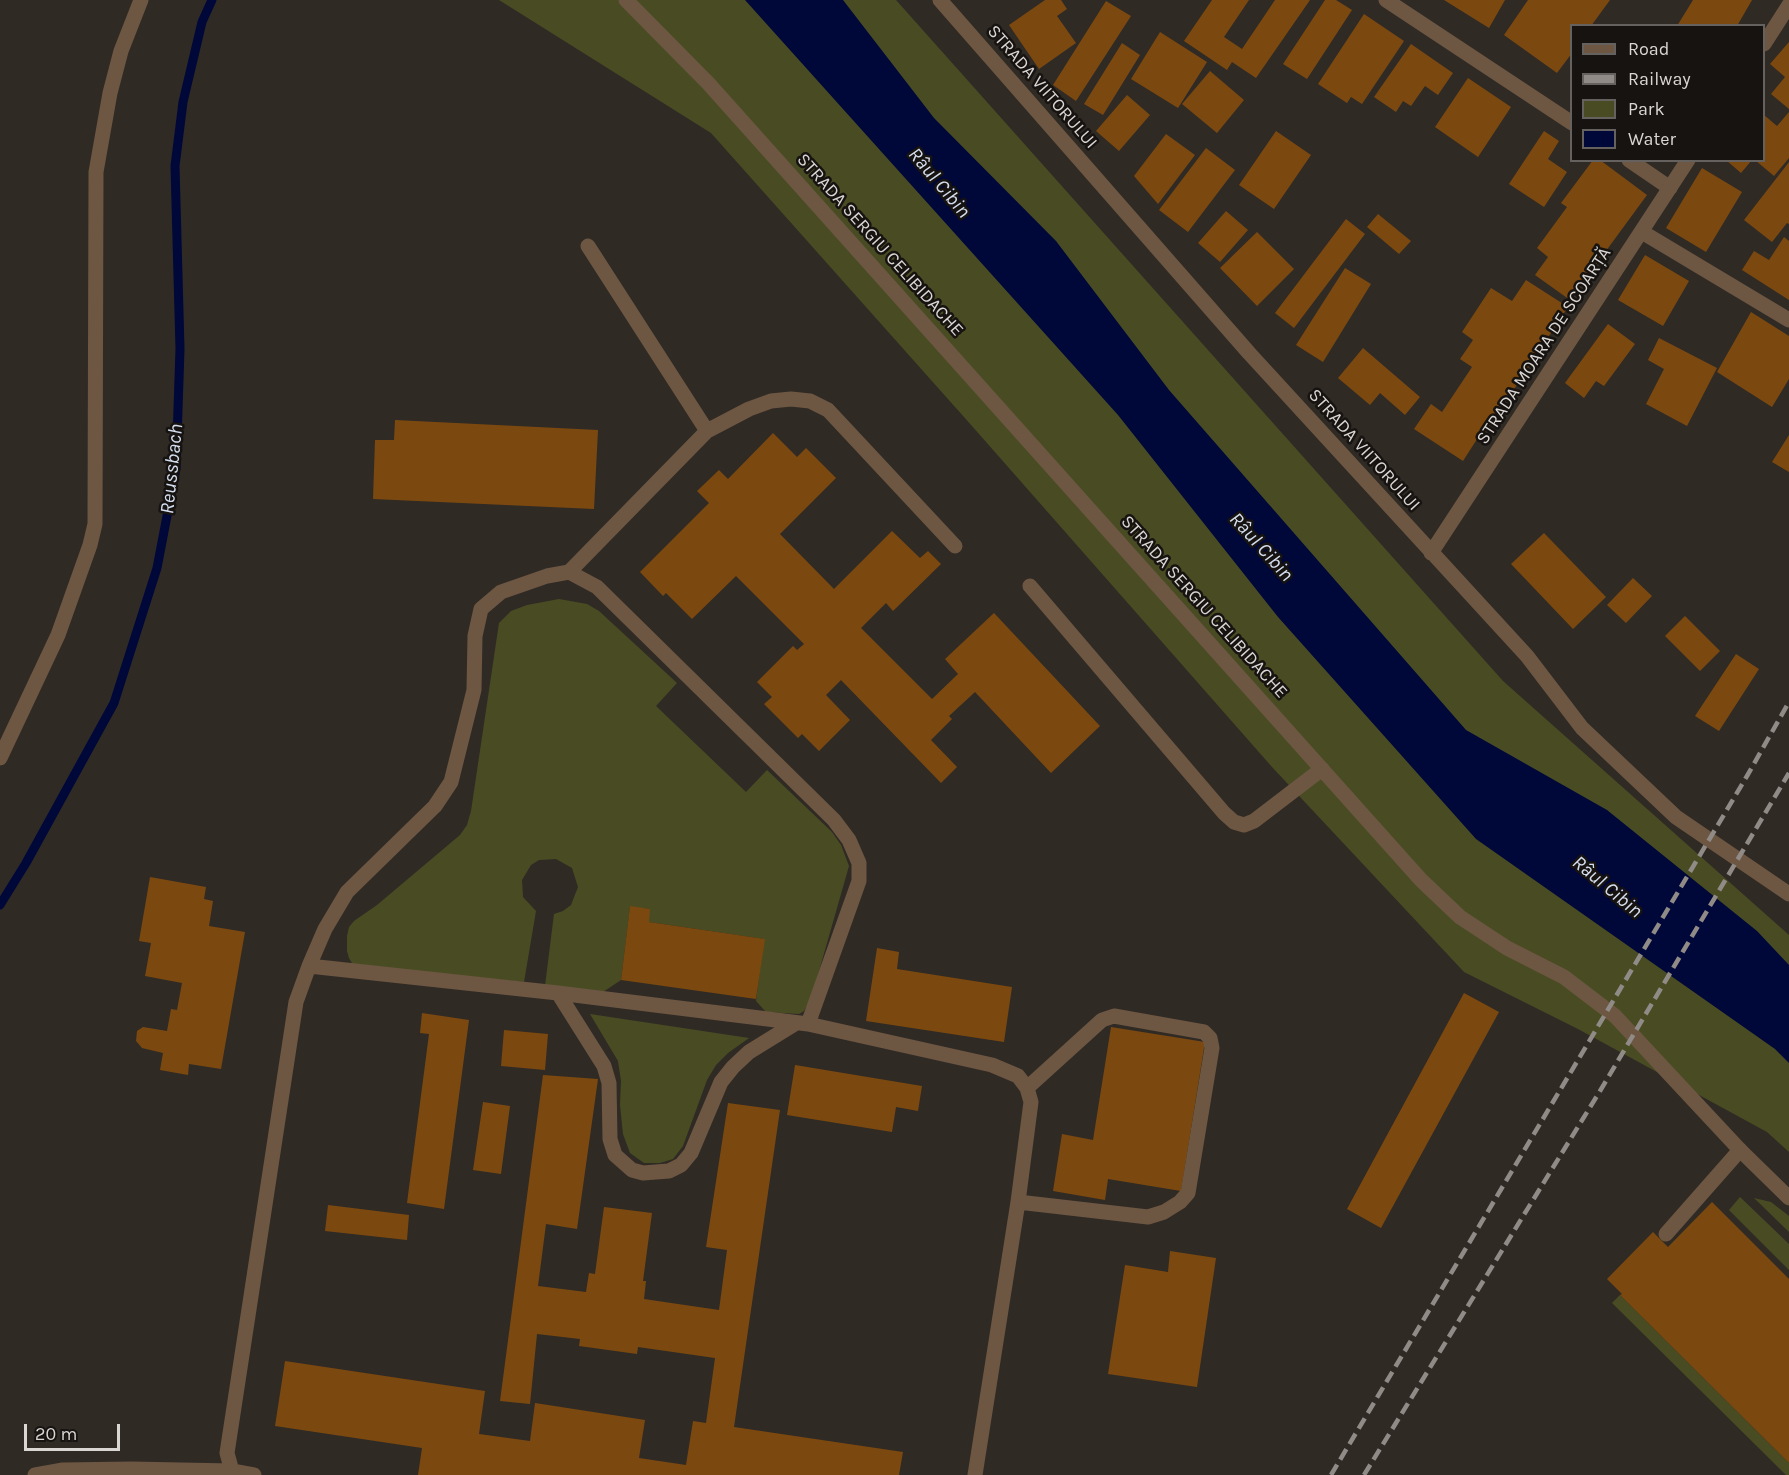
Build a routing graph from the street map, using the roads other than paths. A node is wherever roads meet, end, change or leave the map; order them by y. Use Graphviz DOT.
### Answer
graph roads {
  1 [pos="141,0"];
  2 [pos="626,0"];
  3 [pos="940,0"];
  4 [pos="1386,0"];
  5 [pos="1789,2"];
  6 [pos="1765,42"];
  7 [pos="1570,122"];
  8 [pos="1632,162"];
  9 [pos="1687,162"];
  10 [pos="1670,188"];
  11 [pos="1642,232"];
  12 [pos="588,246"];
  13 [pos="1789,320"];
  14 [pos="707,431"];
  15 [pos="955,546"];
  16 [pos="1431,553"];
  17 [pos="569,572"];
  18 [pos="1030,586"];
  19 [pos="0,758"];
  20 [pos="1322,769"];
  21 [pos="1789,894"];
  22 [pos="309,966"];
  23 [pos="558,993"];
  24 [pos="802,1023"];
  25 [pos="1027,1088"];
  26 [pos="1740,1150"];
  27 [pos="1789,1198"];
  28 [pos="1018,1202"];
  29 [pos="1666,1234"];
  30 [pos="232,1473"];
  31 [pos="35,1475"];
  32 [pos="254,1475"];
  33 [pos="975,1475"];
  1 -- 19 [label="street"];
  2 -- 20 [label="street, STRADA SERGIU CELIBIDACHE"];
  3 -- 16 [label="street, STRADA VIITORULUI"];
  4 -- 7 [label="street"];
  5 -- 6 [label="street"];
  8 -- 10 [label="street"];
  9 -- 10 [label="street, STRADA MOARA DE SCOARȚĂ"];
  10 -- 11 [label="street, STRADA MOARA DE SCOARȚĂ"];
  11 -- 13 [label="street"];
  11 -- 16 [label="street, STRADA MOARA DE SCOARȚĂ"];
  12 -- 14 [label="street"];
  14 -- 15 [label="street"];
  14 -- 17 [label="street"];
  16 -- 21 [label="street, STRADA VIITORULUI"];
  17 -- 22 [label="street"];
  17 -- 24 [label="street"];
  18 -- 20 [label="street"];
  20 -- 26 [label="street, STRADA SERGIU CELIBIDACHE"];
  22 -- 23 [label="street"];
  22 -- 30 [label="street"];
  23 -- 24 [label="street"];
  23 -- 24 [label="street"];
  24 -- 25 [label="street"];
  25 -- 28 [label="street"];
  25 -- 28 [label="street"];
  26 -- 27 [label="street, STRADA SERGIU CELIBIDACHE"];
  26 -- 29 [label="street"];
  28 -- 33 [label="street"];
  30 -- 31 [label="street"];
  30 -- 32 [label="street"];
}
